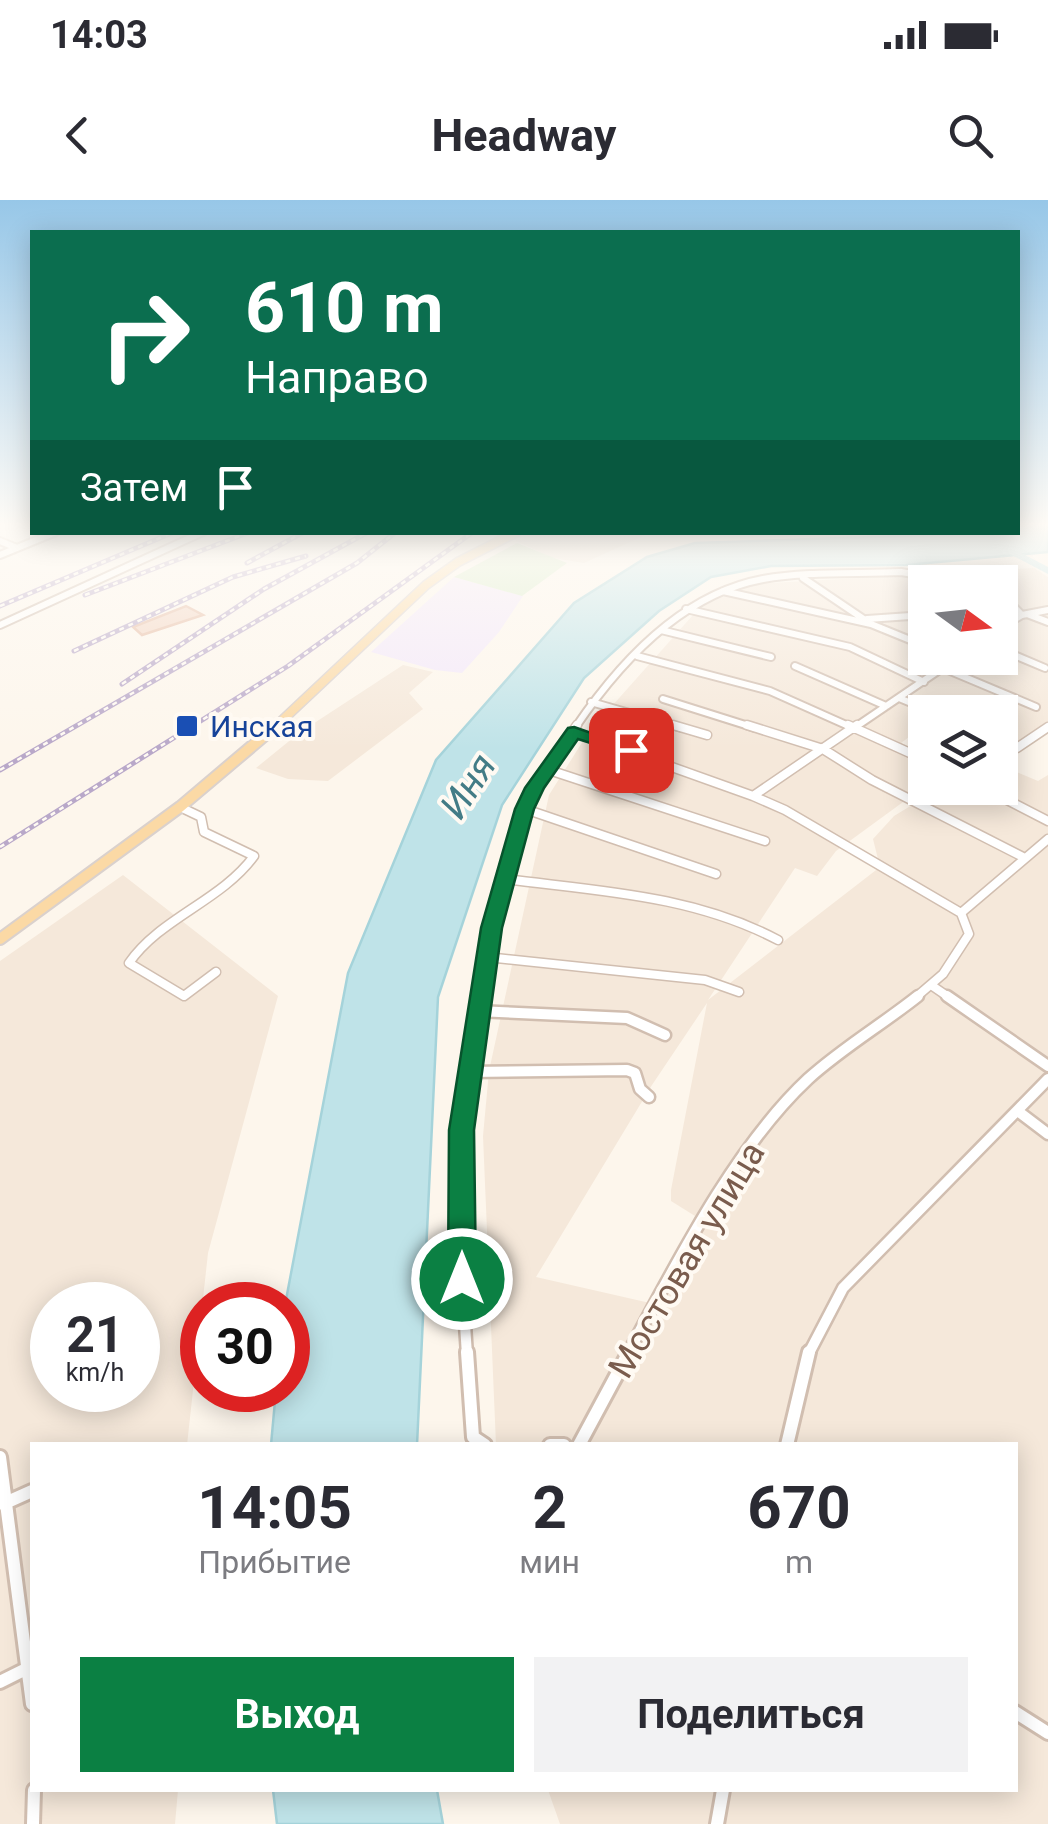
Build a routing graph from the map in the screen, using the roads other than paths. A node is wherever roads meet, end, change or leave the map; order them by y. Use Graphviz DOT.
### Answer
graph roads {
  1 [pos="59,598"];
  2 [pos="411,598"];
  3 [pos="708,598"];
  4 [pos="754,598"];
  5 [pos="833,598"];
  6 [pos="686,609"];
  7 [pos="1018,609"];
  8 [pos="1048,610"];
  9 [pos="1024,614"];
  10 [pos="908,618"];
  11 [pos="1018,618"];
  12 [pos="869,622"];
  13 [pos="1048,622"];
  14 [pos="0,625"];
  15 [pos="661,630"];
  16 [pos="908,639"];
  17 [pos="637,656"];
  18 [pos="1018,656"];
  19 [pos="771,657"];
  20 [pos="794,666"];
  21 [pos="1046,668"];
  22 [pos="934,675"];
  23 [pos="960,675"];
  24 [pos="924,682"];
  25 [pos="899,698"];
  26 [pos="663,699"];
  27 [pos="591,702"];
  28 [pos="908,702"];
  29 [pos="886,706"];
  30 [pos="1036,707"];
  31 [pos="855,727"];
  32 [pos="1048,727"];
  33 [pos="574,732"];
  34 [pos="708,735"];
  35 [pos="1018,747"];
  36 [pos="823,749"];
  37 [pos="908,752"];
  38 [pos="549,770"];
  39 [pos="753,796"];
  40 [pos="1017,805"];
  41 [pos="180,807"];
  42 [pos="525,809"];
  43 [pos="1048,821"];
  44 [pos="1048,840"];
  45 [pos="765,841"];
  46 [pos="1025,858"];
  47 [pos="716,874"];
  48 [pos="505,880"];
  49 [pos="961,913"];
  50 [pos="0,940"];
  51 [pos="778,940"];
  52 [pos="487,957"];
  53 [pos="216,972"];
  54 [pos="931,985"];
  55 [pos="739,992"];
  56 [pos="477,1011"];
  57 [pos="665,1034"];
  58 [pos="1048,1066"];
  59 [pos="469,1072"];
  60 [pos="1048,1079"];
  61 [pos="649,1096"];
  62 [pos="1019,1112"];
  63 [pos="1048,1134"];
  64 [pos="481,1442"];
  65 [pos="580,1442"];
  66 [pos="788,1442"];
  67 [pos="0,1456"];
  68 [pos="30,1493"];
  69 [pos="2,1504"];
  70 [pos="30,1661"];
  71 [pos="30,1667"];
  72 [pos="0,1682"];
  73 [pos="1018,1714"];
  74 [pos="1048,1733"];
  75 [pos="34,1792"];
  76 [pos="723,1792"];
  77 [pos="33,1824"];
  78 [pos="717,1824"];
  1 -- 14 [label="street"];
  2 -- 41 [label="main road"];
  3 -- 6 [label="street"];
  4 -- 12 [label="street"];
  5 -- 12 [label="street"];
  6 -- 15 [label="street"];
  6 -- 24 [label="street"];
  7 -- 9 [label="street"];
  8 -- 9 [label="street"];
  9 -- 11 [label="street"];
  9 -- 13 [label="street"];
  10 -- 12 [label="street"];
  12 -- 16 [label="street"];
  15 -- 17 [label="street"];
  15 -- 19 [label="street"];
  17 -- 27 [label="street"];
  17 -- 31 [label="street"];
  18 -- 21 [label="street"];
  20 -- 29 [label="street"];
  22 -- 24 [label="street"];
  23 -- 30 [label="street"];
  24 -- 25 [label="street"];
  25 -- 28 [label="street"];
  25 -- 29 [label="street"];
  26 -- 36 [label="street"];
  27 -- 33 [label="street"];
  27 -- 34 [label="street"];
  29 -- 31 [label="street"];
  31 -- 36 [label="street"];
  31 -- 37 [label="street"];
  32 -- 35 [label="street"];
  33 -- 38 [label="street"];
  33 -- 39 [label="street"];
  36 -- 39 [label="street"];
  36 -- 46 [label="street"];
  38 -- 42 [label="street"];
  38 -- 45 [label="street"];
  39 -- 49 [label="street"];
  40 -- 43 [label="street"];
  41 -- 50 [label="main road"];
  41 -- 53 [label="street"];
  42 -- 47 [label="street"];
  42 -- 48 [label="street"];
  44 -- 46 [label="street"];
  46 -- 49 [label="street"];
  48 -- 51 [label="street"];
  48 -- 52 [label="street"];
  49 -- 54 [label="street, Мостовая улица"];
  52 -- 55 [label="street"];
  52 -- 56 [label="street"];
  54 -- 58 [label="street"];
  54 -- 65 [label="street, Мостовая улица"];
  56 -- 57 [label="street"];
  56 -- 59 [label="street"];
  59 -- 61 [label="street"];
  59 -- 64 [label="street"];
  60 -- 62 [label="street"];
  62 -- 63 [label="street"];
  62 -- 66 [label="street"];
  67 -- 69 [label="street"];
  68 -- 69 [label="street"];
  69 -- 70 [label="street"];
  71 -- 72 [label="street"];
  73 -- 74 [label="street"];
  75 -- 77 [label="street"];
  76 -- 78 [label="street"];
}
